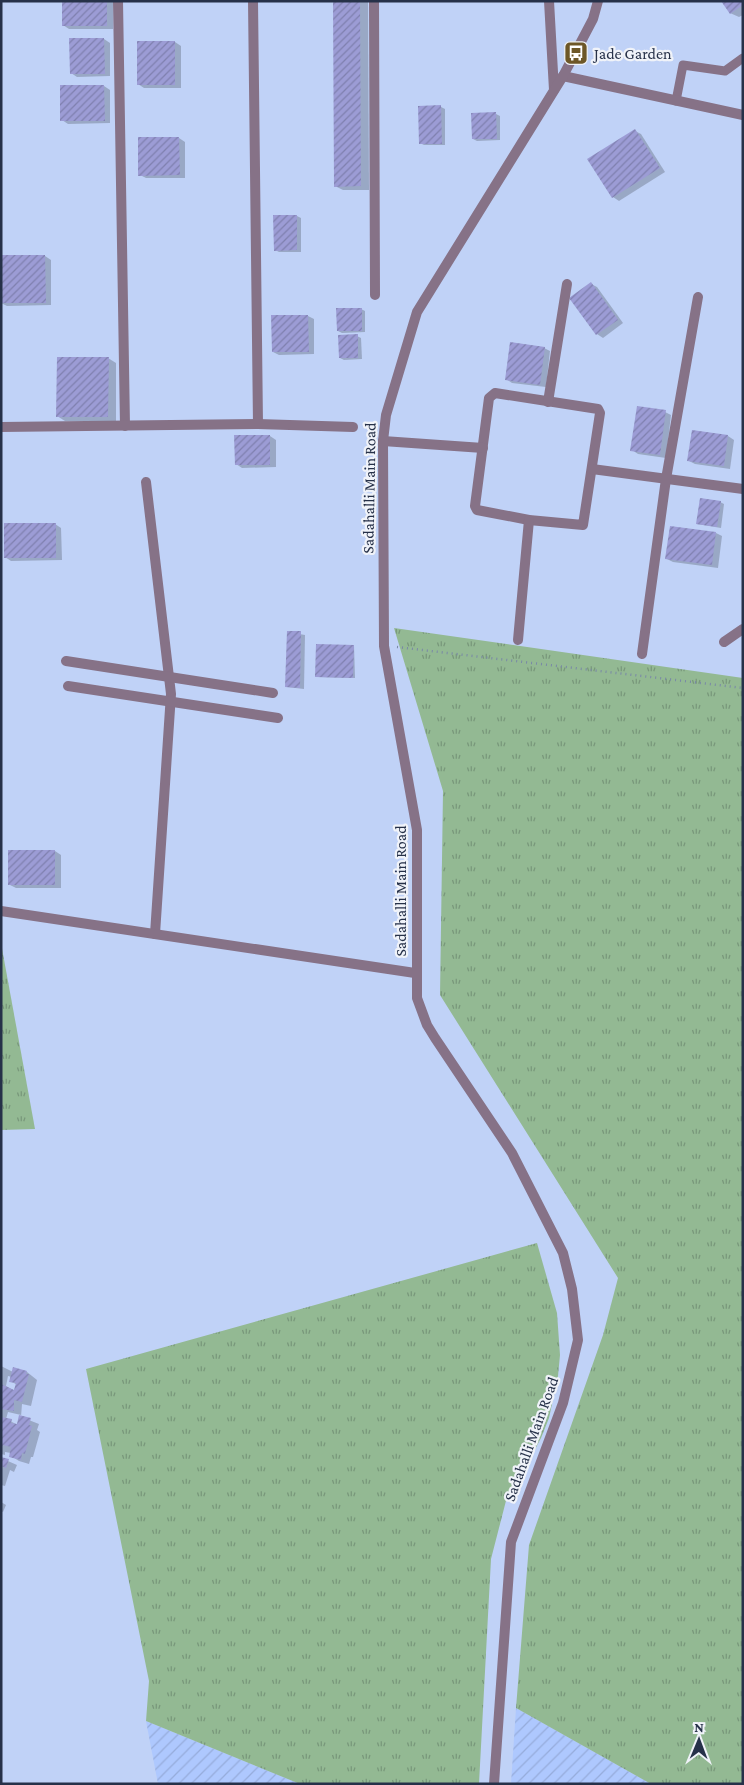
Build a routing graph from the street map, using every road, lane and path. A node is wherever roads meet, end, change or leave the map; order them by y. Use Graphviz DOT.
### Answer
graph roads {
  1 [pos="118,1"];
  2 [pos="253,1"];
  3 [pos="374,1"];
  4 [pos="549,1"];
  5 [pos="598,1"];
  6 [pos="743,58"];
  7 [pos="563,76"];
  8 [pos="554,90"];
  9 [pos="676,100"];
  10 [pos="743,115"];
  11 [pos="567,284"];
  12 [pos="375,295"];
  13 [pos="698,297"];
  14 [pos="548,402"];
  15 [pos="258,424"];
  16 [pos="125,426"];
  17 [pos="1,427"];
  18 [pos="353,427"];
  19 [pos="383,442"];
  20 [pos="483,448"];
  21 [pos="592,469"];
  22 [pos="666,479"];
  23 [pos="146,482"];
  24 [pos="743,489"];
  25 [pos="529,520"];
  26 [pos="743,629"];
  27 [pos="518,640"];
  28 [pos="724,642"];
  29 [pos="384,646"];
  30 [pos="642,654"];
  31 [pos="66,662"];
  32 [pos="169,677"];
  33 [pos="68,686"];
  34 [pos="743,688"];
  35 [pos="273,693"];
  36 [pos="170,701"];
  37 [pos="278,718"];
  38 [pos="1,911"];
  39 [pos="155,934"];
  40 [pos="415,973"];
  41 [pos="494,1784"];
  1 -- 16 [label="street"];
  2 -- 15 [label="street"];
  3 -- 12 [label="street"];
  4 -- 8 [label="street"];
  5 -- 7 [label="street, Sadahalli Main Road"];
  6 -- 9 [label="lane"];
  7 -- 8 [label="street, Sadahalli Main Road"];
  7 -- 9 [label="street"];
  8 -- 19 [label="street, Sadahalli Main Road"];
  9 -- 10 [label="street"];
  11 -- 14 [label="street"];
  13 -- 22 [label="street"];
  14 -- 20 [label="street"];
  14 -- 21 [label="street"];
  15 -- 16 [label="street"];
  15 -- 18 [label="street"];
  16 -- 17 [label="street"];
  19 -- 20 [label="street"];
  19 -- 29 [label="street, Sadahalli Main Road"];
  20 -- 25 [label="street"];
  21 -- 22 [label="street"];
  21 -- 25 [label="street"];
  22 -- 24 [label="street"];
  22 -- 30 [label="street"];
  23 -- 32 [label="street"];
  25 -- 27 [label="street"];
  26 -- 28 [label="street"];
  29 -- 34 [label="path"];
  29 -- 40 [label="street, Sadahalli Main Road"];
  31 -- 32 [label="street"];
  32 -- 35 [label="street"];
  32 -- 36 [label="street"];
  33 -- 36 [label="street"];
  36 -- 37 [label="street"];
  36 -- 39 [label="street"];
  38 -- 39 [label="street"];
  39 -- 40 [label="street"];
  40 -- 41 [label="street, Sadahalli Main Road"];
}
